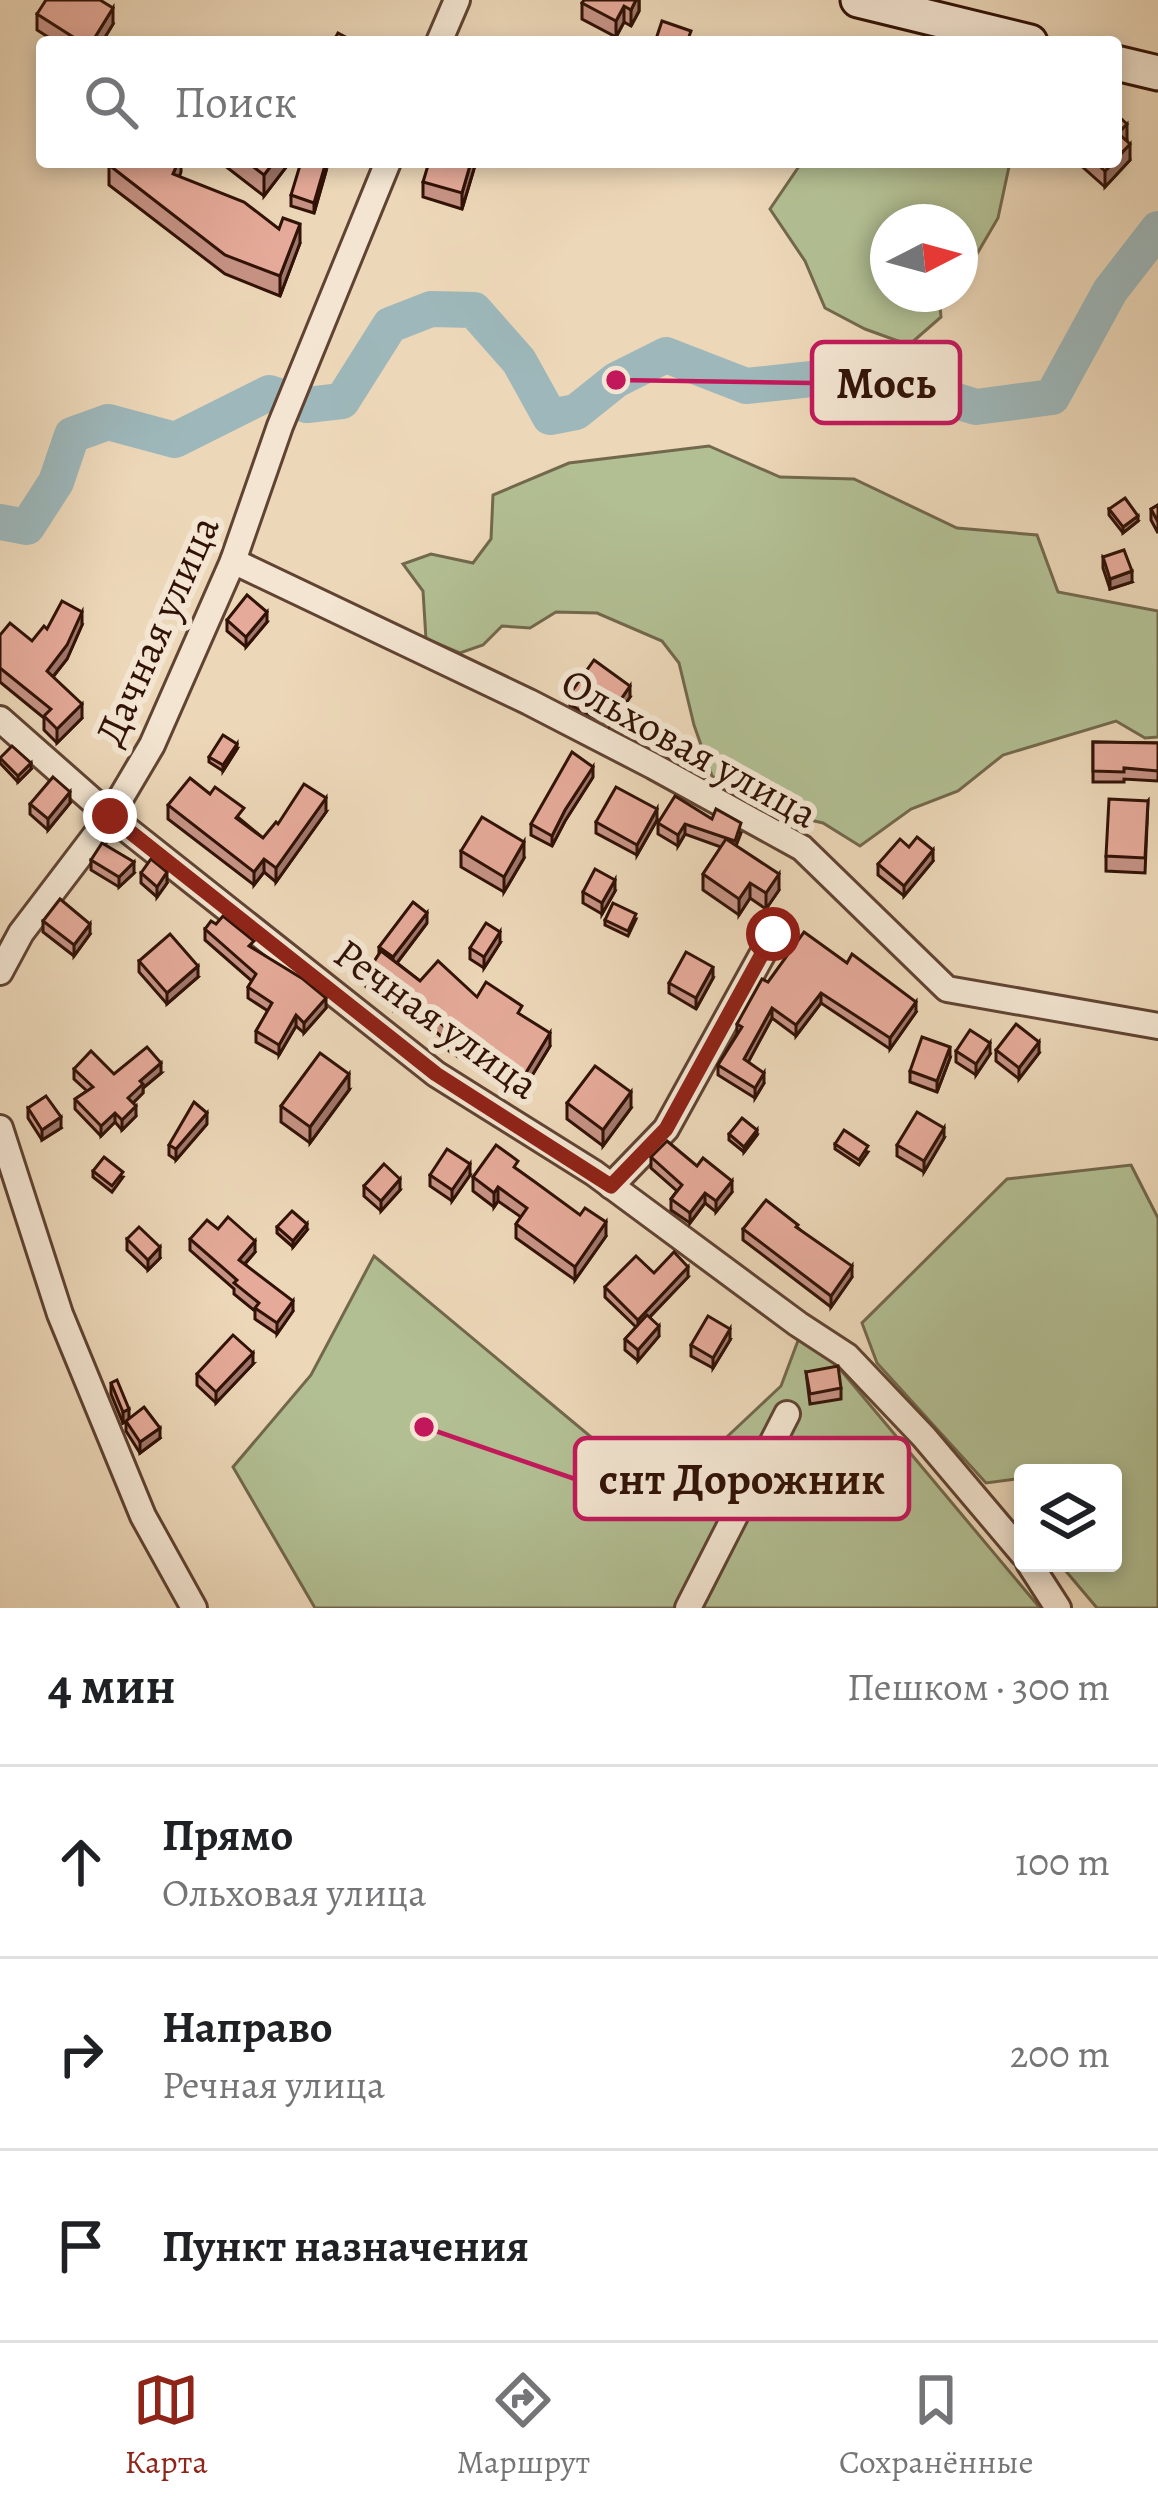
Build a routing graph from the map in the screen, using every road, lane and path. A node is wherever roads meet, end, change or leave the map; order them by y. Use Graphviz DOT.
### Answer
graph roads {
  1 [pos="457,0"];
  2 [pos="858,0"];
  3 [pos="442,36"];
  4 [pos="1005,36"];
  5 [pos="1122,64"];
  6 [pos="1158,73"];
  7 [pos="386,168"];
  8 [pos="233,561"];
  9 [pos="0,719"];
  10 [pos="110,816"];
  11 [pos="773,934"];
  12 [pos="0,972"];
  13 [pos="1158,1026"];
  14 [pos="0,1128"];
  15 [pos="611,1186"];
  16 [pos="787,1414"];
  17 [pos="1014,1543"];
  18 [pos="1035,1572"];
  19 [pos="194,1608"];
  20 [pos="688,1608"];
  21 [pos="1058,1608"];
  1 -- 3 [label="street"];
  2 -- 4 [label="street"];
  5 -- 6 [label="street"];
  7 -- 8 [label="street, Дачная улица"];
  8 -- 10 [label="street, Дачная улица"];
  8 -- 13 [label="street, Ольховая улица"];
  9 -- 10 [label="street, Речная улица"];
  10 -- 12 [label="street, Дачная улица"];
  10 -- 15 [label="street, Речная улица"];
  11 -- 15 [label="street"];
  14 -- 19 [label="street"];
  15 -- 17 [label="street, Речная улица"];
  16 -- 20 [label="street"];
  18 -- 21 [label="street"];
}
